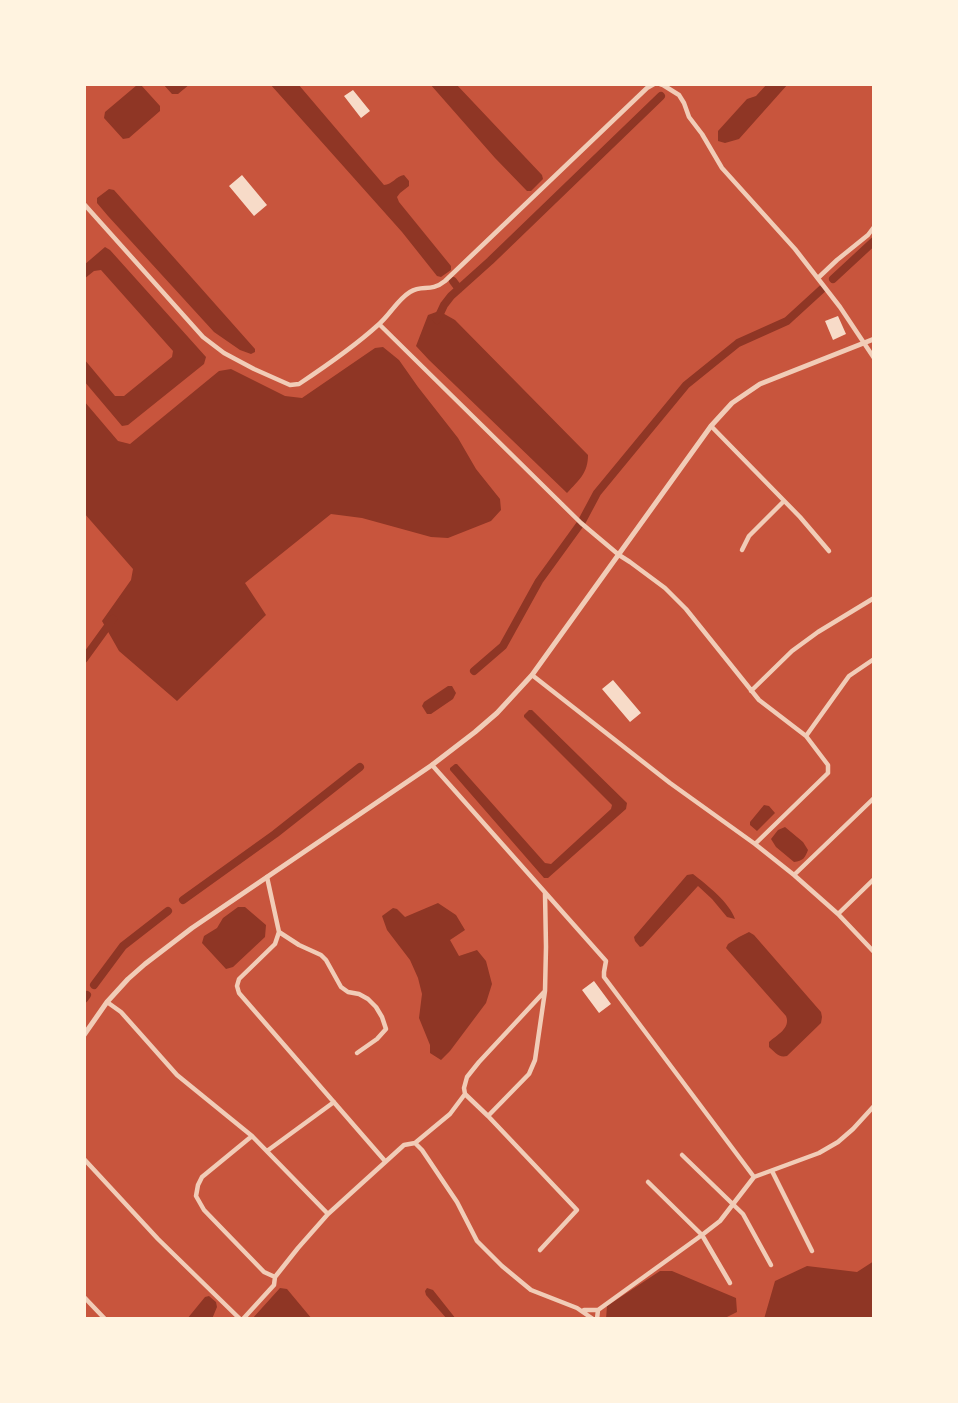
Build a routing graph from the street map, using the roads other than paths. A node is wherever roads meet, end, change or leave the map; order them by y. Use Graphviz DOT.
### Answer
graph roads {
  1 [pos="654,84"];
  2 [pos="660,84"];
  3 [pos="84,204"];
  4 [pos="874,228"];
  5 [pos="818,278"];
  6 [pos="379,324"];
  7 [pos="874,339"];
  8 [pos="864,344"];
  9 [pos="874,358"];
  10 [pos="711,426"];
  11 [pos="784,501"];
  12 [pos="742,550"];
  13 [pos="829,551"];
  14 [pos="619,555"];
  15 [pos="874,598"];
  16 [pos="874,659"];
  17 [pos="532,675"];
  18 [pos="752,691"];
  19 [pos="806,736"];
  20 [pos="432,765"];
  21 [pos="874,798"];
  22 [pos="755,844"];
  23 [pos="794,875"];
  24 [pos="267,877"];
  25 [pos="874,879"];
  26 [pos="545,893"];
  27 [pos="838,914"];
  28 [pos="279,932"];
  29 [pos="873,950"];
  30 [pos="544,991"];
  31 [pos="107,1002"];
  32 [pos="84,1035"];
  33 [pos="357,1053"];
  34 [pos="465,1094"];
  35 [pos="334,1102"];
  36 [pos="874,1106"];
  37 [pos="488,1116"];
  38 [pos="252,1136"];
  39 [pos="415,1143"];
  40 [pos="267,1150"];
  41 [pos="682,1155"];
  42 [pos="84,1159"];
  43 [pos="385,1161"];
  44 [pos="772,1171"];
  45 [pos="754,1177"];
  46 [pos="648,1182"];
  47 [pos="734,1204"];
  48 [pos="328,1214"];
  49 [pos="702,1235"];
  50 [pos="540,1250"];
  51 [pos="812,1251"];
  52 [pos="771,1265"];
  53 [pos="275,1277"];
  54 [pos="730,1283"];
  55 [pos="84,1297"];
  56 [pos="582,1310"];
  57 [pos="598,1310"];
  58 [pos="105,1319"];
  59 [pos="242,1319"];
  60 [pos="595,1319"];
  1 -- 6 [label="street"];
  2 -- 5 [label="street"];
  3 -- 6 [label="street"];
  4 -- 5 [label="street"];
  5 -- 8 [label="street"];
  6 -- 14 [label="street"];
  7 -- 8 [label="street"];
  8 -- 9 [label="street"];
  8 -- 10 [label="street"];
  10 -- 11 [label="street"];
  10 -- 14 [label="street"];
  11 -- 12 [label="street"];
  11 -- 13 [label="street"];
  14 -- 17 [label="street"];
  14 -- 18 [label="street"];
  15 -- 18 [label="street"];
  16 -- 19 [label="street"];
  17 -- 20 [label="street"];
  17 -- 22 [label="street"];
  18 -- 19 [label="street"];
  19 -- 22 [label="street"];
  20 -- 24 [label="street"];
  20 -- 26 [label="street"];
  21 -- 23 [label="street"];
  22 -- 23 [label="street"];
  23 -- 27 [label="street"];
  24 -- 28 [label="street"];
  24 -- 31 [label="street"];
  25 -- 27 [label="street"];
  26 -- 30 [label="street"];
  26 -- 45 [label="street"];
  27 -- 29 [label="street"];
  28 -- 33 [label="street"];
  28 -- 35 [label="street"];
  30 -- 34 [label="street"];
  30 -- 37 [label="street"];
  31 -- 32 [label="street"];
  31 -- 38 [label="street"];
  34 -- 37 [label="street"];
  34 -- 39 [label="street"];
  35 -- 40 [label="street"];
  35 -- 43 [label="street"];
  36 -- 44 [label="street"];
  37 -- 50 [label="street"];
  38 -- 40 [label="street"];
  38 -- 53 [label="street"];
  39 -- 43 [label="street"];
  39 -- 56 [label="street"];
  40 -- 48 [label="street"];
  41 -- 47 [label="street"];
  42 -- 59 [label="street"];
  43 -- 48 [label="street"];
  44 -- 45 [label="street"];
  44 -- 51 [label="street"];
  45 -- 47 [label="street"];
  46 -- 49 [label="street"];
  47 -- 49 [label="street"];
  47 -- 52 [label="street"];
  48 -- 53 [label="street"];
  49 -- 54 [label="street"];
  49 -- 57 [label="street"];
  53 -- 59 [label="street"];
  55 -- 58 [label="street"];
  56 -- 57 [label="street"];
  56 -- 60 [label="street"];
  57 -- 60 [label="street"];
}
